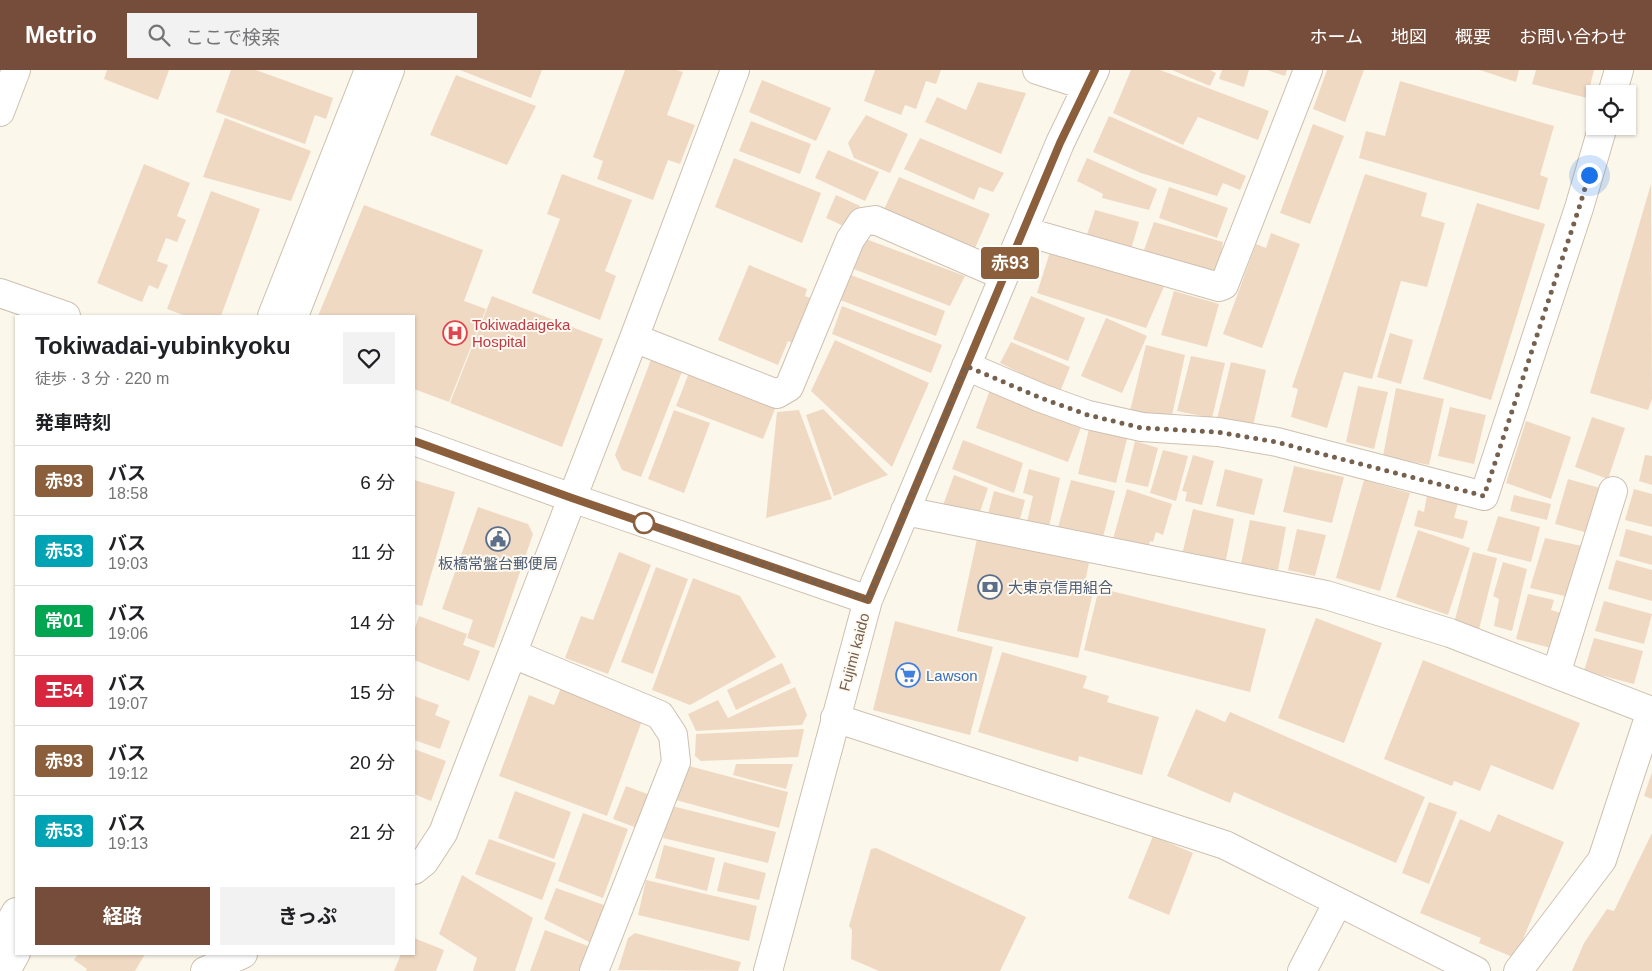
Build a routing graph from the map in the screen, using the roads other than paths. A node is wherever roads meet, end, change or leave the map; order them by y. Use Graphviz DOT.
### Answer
graph roads {
  1 [pos="16,70"];
  2 [pos="369,70"];
  3 [pos="390,70"];
  4 [pos="735,70"];
  5 [pos="1038,70"];
  6 [pos="1308,70"];
  7 [pos="1619,70"];
  8 [pos="1091,78"];
  9 [pos="1615,85"];
  10 [pos="0,112"];
  11 [pos="1600,135"];
  12 [pos="1023,231"];
  13 [pos="1004,276"];
  14 [pos="0,293"];
  15 [pos="63,315"];
  16 [pos="272,315"];
  17 [pos="294,315"];
  18 [pos="634,338"];
  19 [pos="966,366"];
  20 [pos="415,441"];
  21 [pos="1612,491"];
  22 [pos="572,498"];
  23 [pos="905,511"];
  24 [pos="868,600"];
  25 [pos="513,654"];
  26 [pos="1556,674"];
  27 [pos="1652,711"];
  28 [pos="835,718"];
  29 [pos="415,869"];
  30 [pos="1338,902"];
  31 [pos="15,914"];
  32 [pos="0,940"];
  33 [pos="15,955"];
  34 [pos="240,955"];
  35 [pos="6,971"];
  36 [pos="205,971"];
  37 [pos="594,971"];
  38 [pos="768,971"];
  39 [pos="1302,971"];
  40 [pos="1476,971"];
  41 [pos="1518,971"];
  1 -- 10 [label="street"];
  2 -- 16 [label="street"];
  3 -- 17 [label="street"];
  4 -- 18 [label="street"];
  5 -- 8 [label="street"];
  6 -- 12 [label="street"];
  7 -- 9 [label="street"];
  8 -- 12 [label="street, Fujimi kaido"];
  11 -- 19 [label="street"];
  12 -- 13 [label="street, Fujimi kaido"];
  13 -- 18 [label="street"];
  13 -- 19 [label="street, Fujimi kaido"];
  14 -- 15 [label="street"];
  18 -- 22 [label="street"];
  19 -- 23 [label="street, Fujimi kaido"];
  20 -- 22 [label="street"];
  21 -- 26 [label="street"];
  22 -- 24 [label="street"];
  22 -- 25 [label="street"];
  23 -- 24 [label="street, Fujimi kaido"];
  23 -- 26 [label="street"];
  24 -- 28 [label="street, Fujimi kaido"];
  25 -- 29 [label="street"];
  25 -- 37 [label="street"];
  26 -- 27 [label="street"];
  27 -- 41 [label="street"];
  28 -- 30 [label="street"];
  28 -- 38 [label="street, Fujimi kaido"];
  30 -- 39 [label="street"];
  30 -- 40 [label="street"];
  31 -- 32 [label="street"];
  33 -- 35 [label="street"];
  34 -- 36 [label="street"];
}
